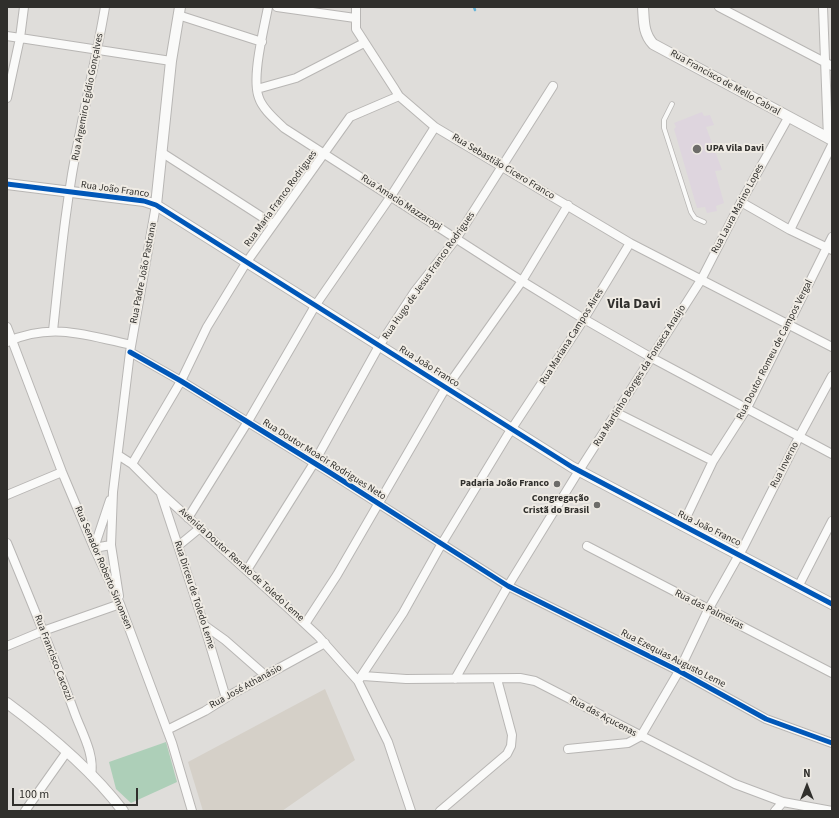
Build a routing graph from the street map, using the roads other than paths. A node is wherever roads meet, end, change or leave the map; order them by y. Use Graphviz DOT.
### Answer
graph roads {
  1 [pos="24,7"];
  2 [pos="105,7"];
  3 [pos="268,7"];
  4 [pos="277,7"];
  5 [pos="356,7"];
  6 [pos="643,7"];
  7 [pos="719,7"];
  8 [pos="823,7"];
  9 [pos="179,11"];
  10 [pos="355,18"];
  11 [pos="7,36"];
  12 [pos="20,38"];
  13 [pos="262,42"];
  14 [pos="364,43"];
  15 [pos="98,50"];
  16 [pos="171,61"];
  17 [pos="829,65"];
  18 [pos="553,86"];
  19 [pos="257,89"];
  20 [pos="399,96"];
  21 [pos="7,98"];
  22 [pos="672,104"];
  23 [pos="788,118"];
  24 [pos="435,127"];
  25 [pos="831,141"];
  26 [pos="161,152"];
  27 [pos="325,154"];
  28 [pos="502,167"];
  29 [pos="7,184"];
  30 [pos="70,193"];
  31 [pos="391,196"];
  32 [pos="741,202"];
  33 [pos="156,205"];
  34 [pos="568,205"];
  35 [pos="704,222"];
  36 [pos="273,224"];
  37 [pos="790,230"];
  38 [pos="832,237"];
  39 [pos="456,239"];
  40 [pos="630,243"];
  41 [pos="830,248"];
  42 [pos="246,263"];
  43 [pos="701,280"];
  44 [pos="522,281"];
  45 [pos="315,306"];
  46 [pos="584,319"];
  47 [pos="788,325"];
  48 [pos="7,327"];
  49 [pos="53,330"];
  50 [pos="10,341"];
  51 [pos="379,346"];
  52 [pos="832,347"];
  53 [pos="130,349"];
  54 [pos="652,358"];
  55 [pos="832,376"];
  56 [pos="181,381"];
  57 [pos="447,388"];
  58 [pos="747,408"];
  59 [pos="617,413"];
  60 [pos="247,423"];
  61 [pos="512,430"];
  62 [pos="799,437"];
  63 [pos="832,454"];
  64 [pos="118,455"];
  65 [pos="713,461"];
  66 [pos="314,463"];
  67 [pos="132,464"];
  68 [pos="579,471"];
  69 [pos="62,472"];
  70 [pos="113,492"];
  71 [pos="161,493"];
  72 [pos="7,495"];
  73 [pos="379,504"];
  74 [pos="188,518"];
  75 [pos="832,521"];
  76 [pos="682,526"];
  77 [pos="200,528"];
  78 [pos="7,543"];
  79 [pos="111,545"];
  80 [pos="441,545"];
  81 [pos="178,546"];
  82 [pos="587,546"];
  83 [pos="94,548"];
  84 [pos="739,554"];
  85 [pos="247,570"];
  86 [pos="508,586"];
  87 [pos="798,587"];
  88 [pos="120,604"];
  89 [pos="832,604"];
  90 [pos="708,610"];
  91 [pos="305,624"];
  92 [pos="204,625"];
  93 [pos="43,631"];
  94 [pos="324,643"];
  95 [pos="7,646"];
  96 [pos="679,671"];
  97 [pos="832,673"];
  98 [pos="266,676"];
  99 [pos="361,679"];
  100 [pos="454,679"];
  101 [pos="497,679"];
  102 [pos="226,698"];
  103 [pos="7,703"];
  104 [pos="167,730"];
  105 [pos="641,736"];
  106 [pos="832,743"];
  107 [pos="568,749"];
  108 [pos="66,752"];
  109 [pos="91,775"];
  110 [pos="783,802"];
  111 [pos="25,811"];
  112 [pos="123,811"];
  113 [pos="192,811"];
  114 [pos="411,811"];
  115 [pos="440,811"];
  116 [pos="775,811"];
  117 [pos="832,811"];
  1 -- 12 [label="street"];
  2 -- 15 [label="street, Rua Argemiro Egídio Gonçalves"];
  3 -- 13 [label="street, Rua Amacio Mazzaropi"];
  4 -- 10 [label="street"];
  5 -- 10 [label="street, Rua Sebastião Cicero Franco"];
  6 -- 23 [label="street, Rua Francisco de Mello Cabral"];
  7 -- 17 [label="street"];
  8 -- 17 [label="street"];
  9 -- 13 [label="street"];
  9 -- 16 [label="street, Rua Padre João Pastrana"];
  10 -- 14 [label="street, Rua Sebastião Cicero Franco"];
  11 -- 12 [label="street"];
  12 -- 15 [label="street"];
  12 -- 21 [label="street"];
  13 -- 19 [label="street, Rua Amacio Mazzaropi"];
  14 -- 19 [label="street"];
  14 -- 20 [label="street, Rua Sebastião Cicero Franco"];
  15 -- 16 [label="street"];
  15 -- 30 [label="street, Rua Argemiro Egídio Gonçalves"];
  16 -- 26 [label="street, Rua Padre João Pastrana"];
  17 -- 25 [label="street"];
  18 -- 28 [label="street, Rua Hugo de Jesus Franco Rodrigues"];
  19 -- 27 [label="street, Rua Amacio Mazzaropi"];
  20 -- 24 [label="street, Rua Sebastião Cicero Franco"];
  20 -- 27 [label="street, Rua Maria Franco Rodrigues"];
  22 -- 35 [label="lane"];
  23 -- 25 [label="street, Rua Francisco de Mello Cabral"];
  23 -- 32 [label="street, Rua Laura Marino Lopes"];
  24 -- 28 [label="street, Rua Sebastião Cicero Franco"];
  24 -- 31 [label="street"];
  25 -- 37 [label="street"];
  26 -- 33 [label="street, Rua Padre João Pastrana"];
  26 -- 36 [label="street"];
  27 -- 31 [label="street, Rua Amacio Mazzaropi"];
  27 -- 36 [label="street, Rua Maria Franco Rodrigues"];
  28 -- 34 [label="street, Rua Sebastião Cicero Franco"];
  28 -- 39 [label="street, Rua Hugo de Jesus Franco Rodrigues"];
  29 -- 30 [label="street, Rua João Franco"];
  30 -- 33 [label="street, Rua João Franco"];
  30 -- 49 [label="street, Rua Argemiro Egídio Gonçalves"];
  31 -- 39 [label="street, Rua Amacio Mazzaropi"];
  31 -- 45 [label="street"];
  32 -- 37 [label="street"];
  32 -- 43 [label="street, Rua Laura Marino Lopes"];
  33 -- 42 [label="street, Rua João Franco"];
  33 -- 53 [label="street, Rua Padre João Pastrana"];
  34 -- 40 [label="street, Rua Sebastião Cicero Franco"];
  34 -- 44 [label="street"];
  36 -- 42 [label="street, Rua Maria Franco Rodrigues"];
  37 -- 41 [label="street"];
  38 -- 41 [label="street, Rua Doutor Romeu de Campos Vergal"];
  39 -- 44 [label="street, Rua Amacio Mazzaropi"];
  39 -- 51 [label="street, Rua Hugo de Jesus Franco Rodrigues"];
  40 -- 43 [label="street, Rua Sebastião Cicero Franco"];
  40 -- 46 [label="street, Rua Mariana Campos Aires"];
  41 -- 47 [label="street, Rua Doutor Romeu de Campos Vergal"];
  42 -- 45 [label="street, Rua João Franco"];
  42 -- 56 [label="street, Rua Maria Franco Rodrigues"];
  43 -- 47 [label="street, Rua Sebastião Cicero Franco"];
  43 -- 54 [label="street, Rua Martinho Borges da Fonseca Araújo"];
  44 -- 46 [label="street, Rua Amacio Mazzaropi"];
  44 -- 57 [label="street"];
  45 -- 51 [label="street, Rua João Franco"];
  45 -- 60 [label="street"];
  46 -- 54 [label="street, Rua Amacio Mazzaropi"];
  46 -- 61 [label="street, Rua Mariana Campos Aires"];
  47 -- 52 [label="street, Rua Sebastião Cicero Franco"];
  47 -- 58 [label="street, Rua Doutor Romeu de Campos Vergal"];
  48 -- 50 [label="street, Rua Senador Roberto Simonsen"];
  49 -- 50 [label="street"];
  49 -- 53 [label="street, Rua Doutor Moacir Rodrigues Neto"];
  50 -- 69 [label="street, Rua Senador Roberto Simonsen"];
  51 -- 57 [label="street, Rua João Franco"];
  51 -- 66 [label="street, Rua Hugo de Jesus Franco Rodrigues"];
  53 -- 56 [label="street, Rua Doutor Moacir Rodrigues Neto"];
  53 -- 64 [label="street, Rua Padre João Pastrana"];
  54 -- 58 [label="street, Rua Amacio Mazzaropi"];
  54 -- 59 [label="street, Rua Martinho Borges da Fonseca Araújo"];
  55 -- 62 [label="street, Rua Inverno"];
  56 -- 60 [label="street, Rua Doutor Moacir Rodrigues Neto"];
  56 -- 67 [label="street, Rua Maria Franco Rodrigues"];
  57 -- 61 [label="street, Rua João Franco"];
  57 -- 73 [label="street"];
  58 -- 62 [label="street, Rua Amacio Mazzaropi"];
  58 -- 65 [label="street, Rua Doutor Romeu de Campos Vergal"];
  59 -- 65 [label="street"];
  59 -- 68 [label="street, Rua Martinho Borges da Fonseca Araújo"];
  60 -- 66 [label="street, Rua Doutor Moacir Rodrigues Neto"];
  60 -- 74 [label="street"];
  61 -- 68 [label="street, Rua João Franco"];
  61 -- 80 [label="street, Rua Mariana Campos Aires"];
  62 -- 63 [label="street, Rua Amacio Mazzaropi"];
  62 -- 84 [label="street, Rua Inverno"];
  64 -- 67 [label="street, Avenida Doutor Renato de Toledo Leme"];
  64 -- 70 [label="street, Rua Padre João Pastrana"];
  65 -- 76 [label="street, Rua Doutor Romeu de Campos Vergal"];
  66 -- 73 [label="street, Rua Doutor Moacir Rodrigues Neto"];
  66 -- 85 [label="street, Rua Hugo de Jesus Franco Rodrigues"];
  67 -- 71 [label="street, Avenida Doutor Renato de Toledo Leme"];
  68 -- 76 [label="street, Rua João Franco"];
  68 -- 86 [label="street, Rua Martinho Borges da Fonseca Araújo"];
  69 -- 72 [label="street"];
  69 -- 83 [label="street, Rua Senador Roberto Simonsen"];
  70 -- 79 [label="street, Rua Padre João Pastrana"];
  70 -- 83 [label="street, Rua Padre João Pastrana"];
  71 -- 74 [label="street, Avenida Doutor Renato de Toledo Leme"];
  71 -- 81 [label="street, Rua Dirceu de Toledo Leme"];
  73 -- 80 [label="street, Rua Doutor Moacir Rodrigues Neto"];
  73 -- 91 [label="street"];
  74 -- 77 [label="street, Avenida Doutor Renato de Toledo Leme"];
  75 -- 87 [label="street"];
  76 -- 84 [label="street, Rua João Franco"];
  77 -- 81 [label="street"];
  77 -- 85 [label="street, Avenida Doutor Renato de Toledo Leme"];
  78 -- 93 [label="street, Rua Francisco Cacozzi"];
  79 -- 83 [label="street"];
  79 -- 88 [label="street, Rua Padre João Pastrana"];
  80 -- 86 [label="street, Rua Doutor Moacir Rodrigues Neto"];
  80 -- 99 [label="street, Rua Mariana Campos Aires"];
  81 -- 92 [label="street, Rua Dirceu de Toledo Leme"];
  82 -- 90 [label="street, Rua das Palmeiras"];
  83 -- 88 [label="street, Rua Senador Roberto Simonsen"];
  84 -- 87 [label="street, Rua João Franco"];
  84 -- 90 [label="street, Rua Inverno"];
  85 -- 91 [label="street, Avenida Doutor Renato de Toledo Leme"];
  86 -- 96 [label="street, Rua Ezequias Augusto Leme"];
  86 -- 100 [label="street, Rua Martinho Borges da Fonseca Araújo"];
  87 -- 89 [label="street, Rua João Franco"];
  88 -- 93 [label="street"];
  88 -- 104 [label="street, Rua Senador Roberto Simonsen"];
  90 -- 96 [label="street, Rua Inverno"];
  90 -- 97 [label="street, Rua das Palmeiras"];
  91 -- 94 [label="street, Avenida Doutor Renato de Toledo Leme"];
  92 -- 98 [label="street"];
  92 -- 102 [label="street, Rua Dirceu de Toledo Leme"];
  93 -- 95 [label="street"];
  93 -- 109 [label="street, Rua Francisco Cacozzi"];
  94 -- 98 [label="street, Rua José Athanásio"];
  94 -- 99 [label="street, Avenida Doutor Renato de Toledo Leme"];
  96 -- 105 [label="street, Rua Inverno"];
  96 -- 106 [label="street, Rua Ezequias Augusto Leme"];
  98 -- 102 [label="street, Rua José Athanásio"];
  99 -- 100 [label="street, Rua das Açucenas"];
  99 -- 114 [label="street, Avenida Doutor Renato de Toledo Leme"];
  100 -- 101 [label="street, Rua das Açucenas"];
  101 -- 105 [label="street, Rua das Açucenas"];
  101 -- 115 [label="street"];
  102 -- 104 [label="street, Rua José Athanásio"];
  103 -- 108 [label="street"];
  104 -- 113 [label="street, Rua Senador Roberto Simonsen"];
  105 -- 107 [label="street"];
  105 -- 110 [label="street, Rua das Açucenas"];
  108 -- 109 [label="street"];
  108 -- 111 [label="street"];
  109 -- 112 [label="street"];
  110 -- 116 [label="street"];
  110 -- 117 [label="street, Rua das Açucenas"];
}
